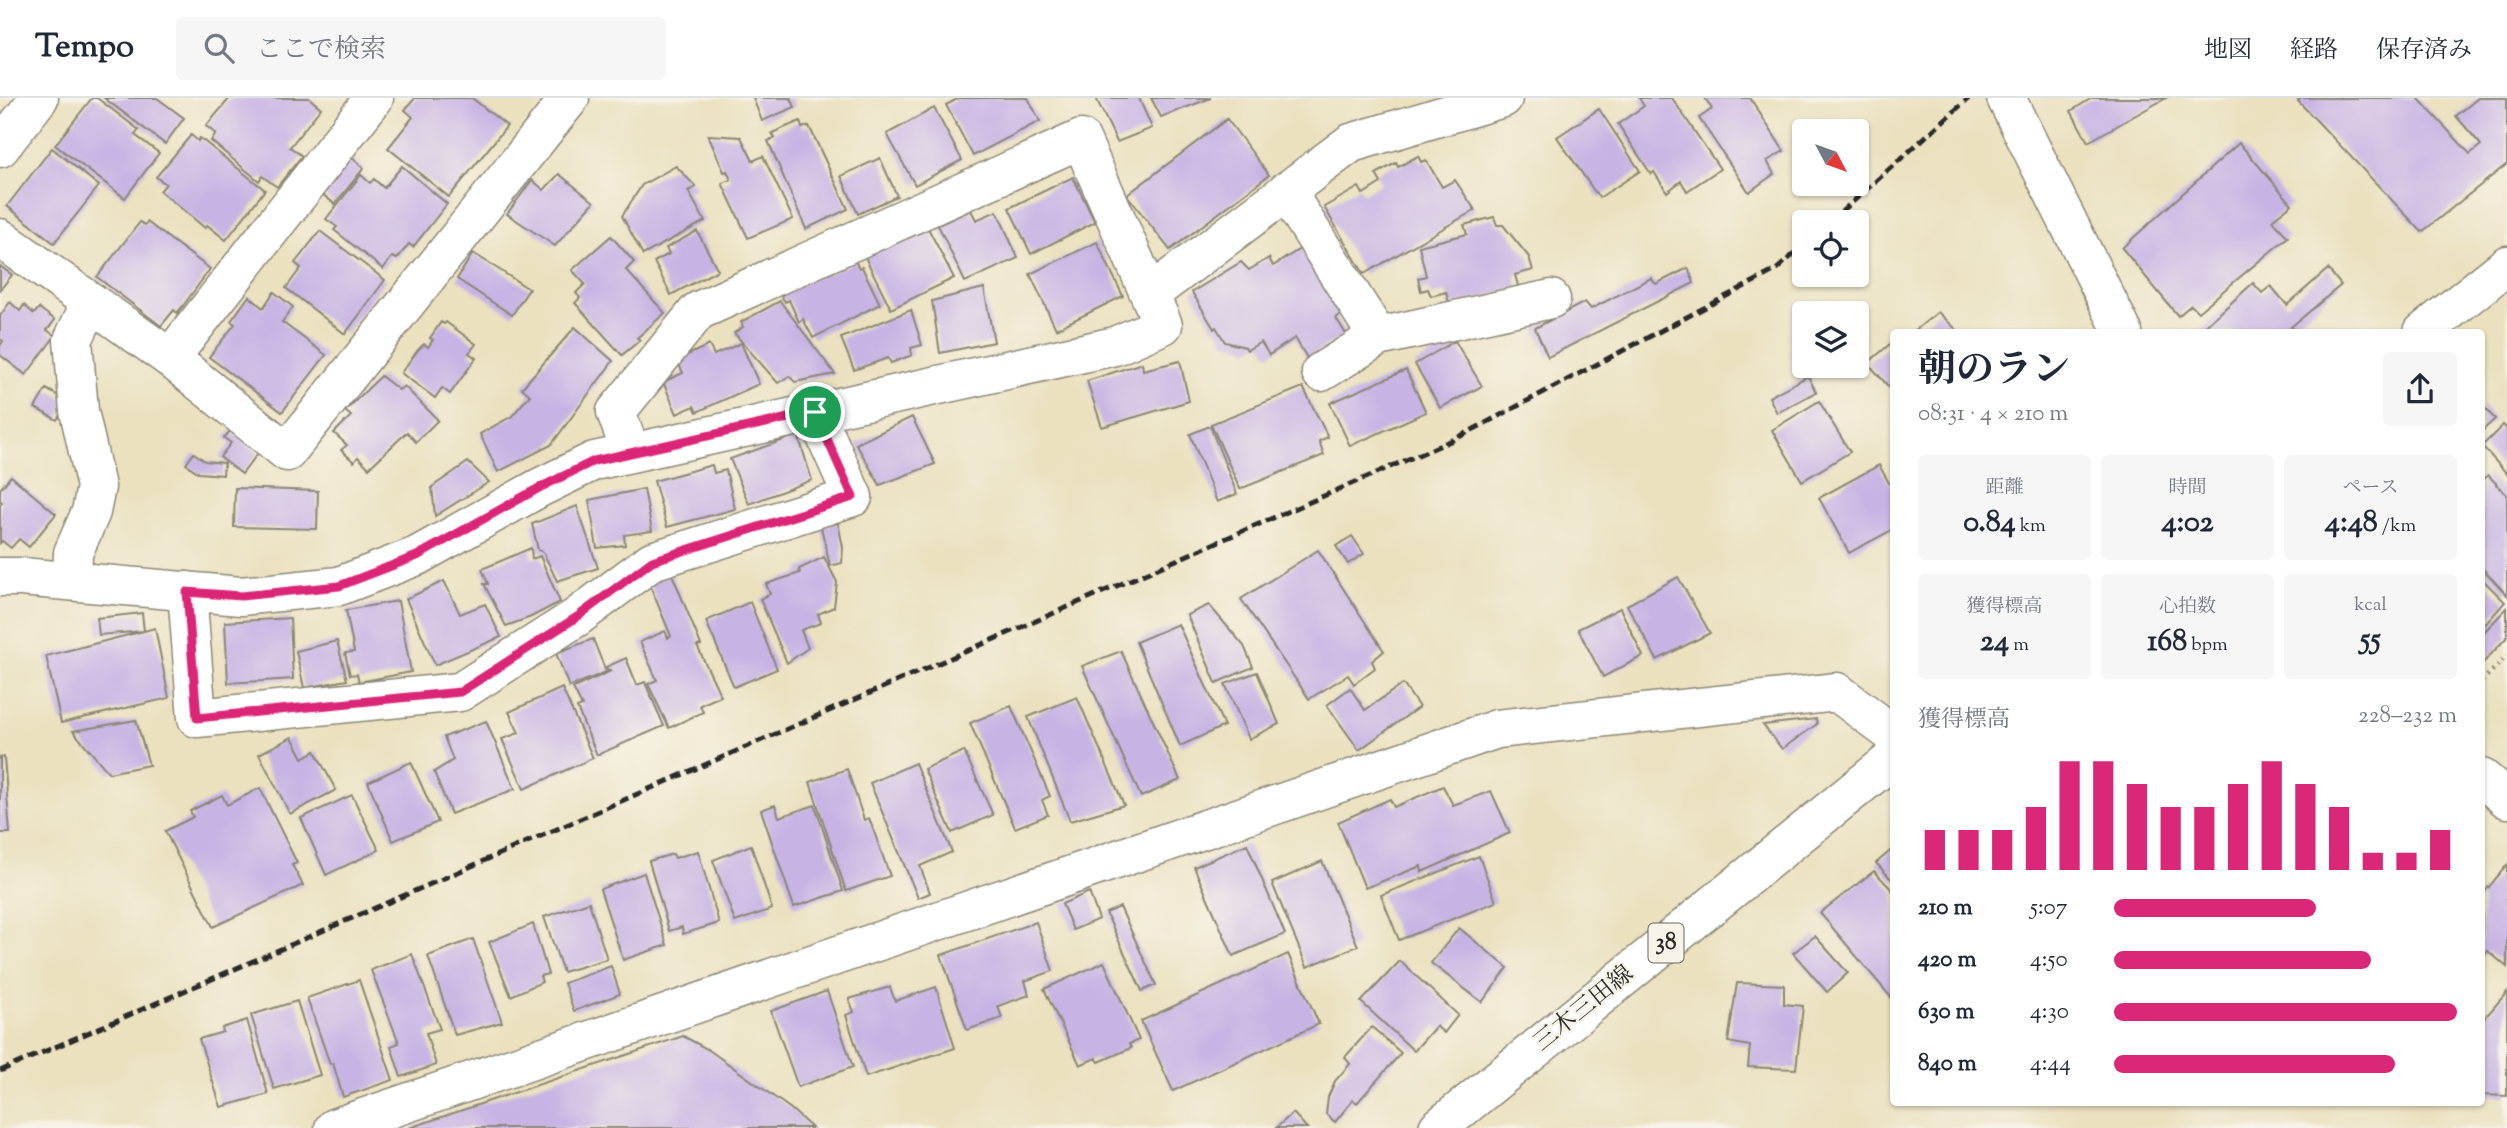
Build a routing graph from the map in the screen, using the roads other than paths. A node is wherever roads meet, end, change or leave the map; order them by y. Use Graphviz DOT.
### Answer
graph roads {
  1 [pos="39,98"];
  2 [pos="374,98"];
  3 [pos="570,98"];
  4 [pos="1503,98"];
  5 [pos="2006,98"];
  6 [pos="0,148"];
  7 [pos="1286,191"];
  8 [pos="0,237"];
  9 [pos="2507,265"];
  10 [pos="1150,294"];
  11 [pos="1551,299"];
  12 [pos="91,302"];
  13 [pos="2122,329"];
  14 [pos="2427,329"];
  15 [pos="1378,337"];
  16 [pos="170,358"];
  17 [pos="1321,372"];
  18 [pos="815,412"];
  19 [pos="631,453"];
  20 [pos="0,577"];
  21 [pos="72,581"];
  22 [pos="187,592"];
  23 [pos="1890,732"];
  24 [pos="1890,761"];
  25 [pos="2485,781"];
  26 [pos="2507,799"];
  27 [pos="334,1128"];
  28 [pos="1438,1128"];
  1 -- 6 [label="street"];
  2 -- 16 [label="street"];
  3 -- 16 [label="street"];
  4 -- 7 [label="street"];
  5 -- 13 [label="street"];
  7 -- 10 [label="street"];
  7 -- 15 [label="street"];
  8 -- 12 [label="street"];
  9 -- 14 [label="street"];
  10 -- 18 [label="street"];
  10 -- 19 [label="street"];
  11 -- 15 [label="street"];
  12 -- 16 [label="street"];
  12 -- 21 [label="street"];
  15 -- 17 [label="street"];
  18 -- 19 [label="street"];
  18 -- 22 [label="street"];
  19 -- 22 [label="street"];
  20 -- 21 [label="street"];
  21 -- 22 [label="street"];
  23 -- 27 [label="street"];
  24 -- 28 [label="street, 三木三田線 / 38"];
  25 -- 26 [label="street"];
}
